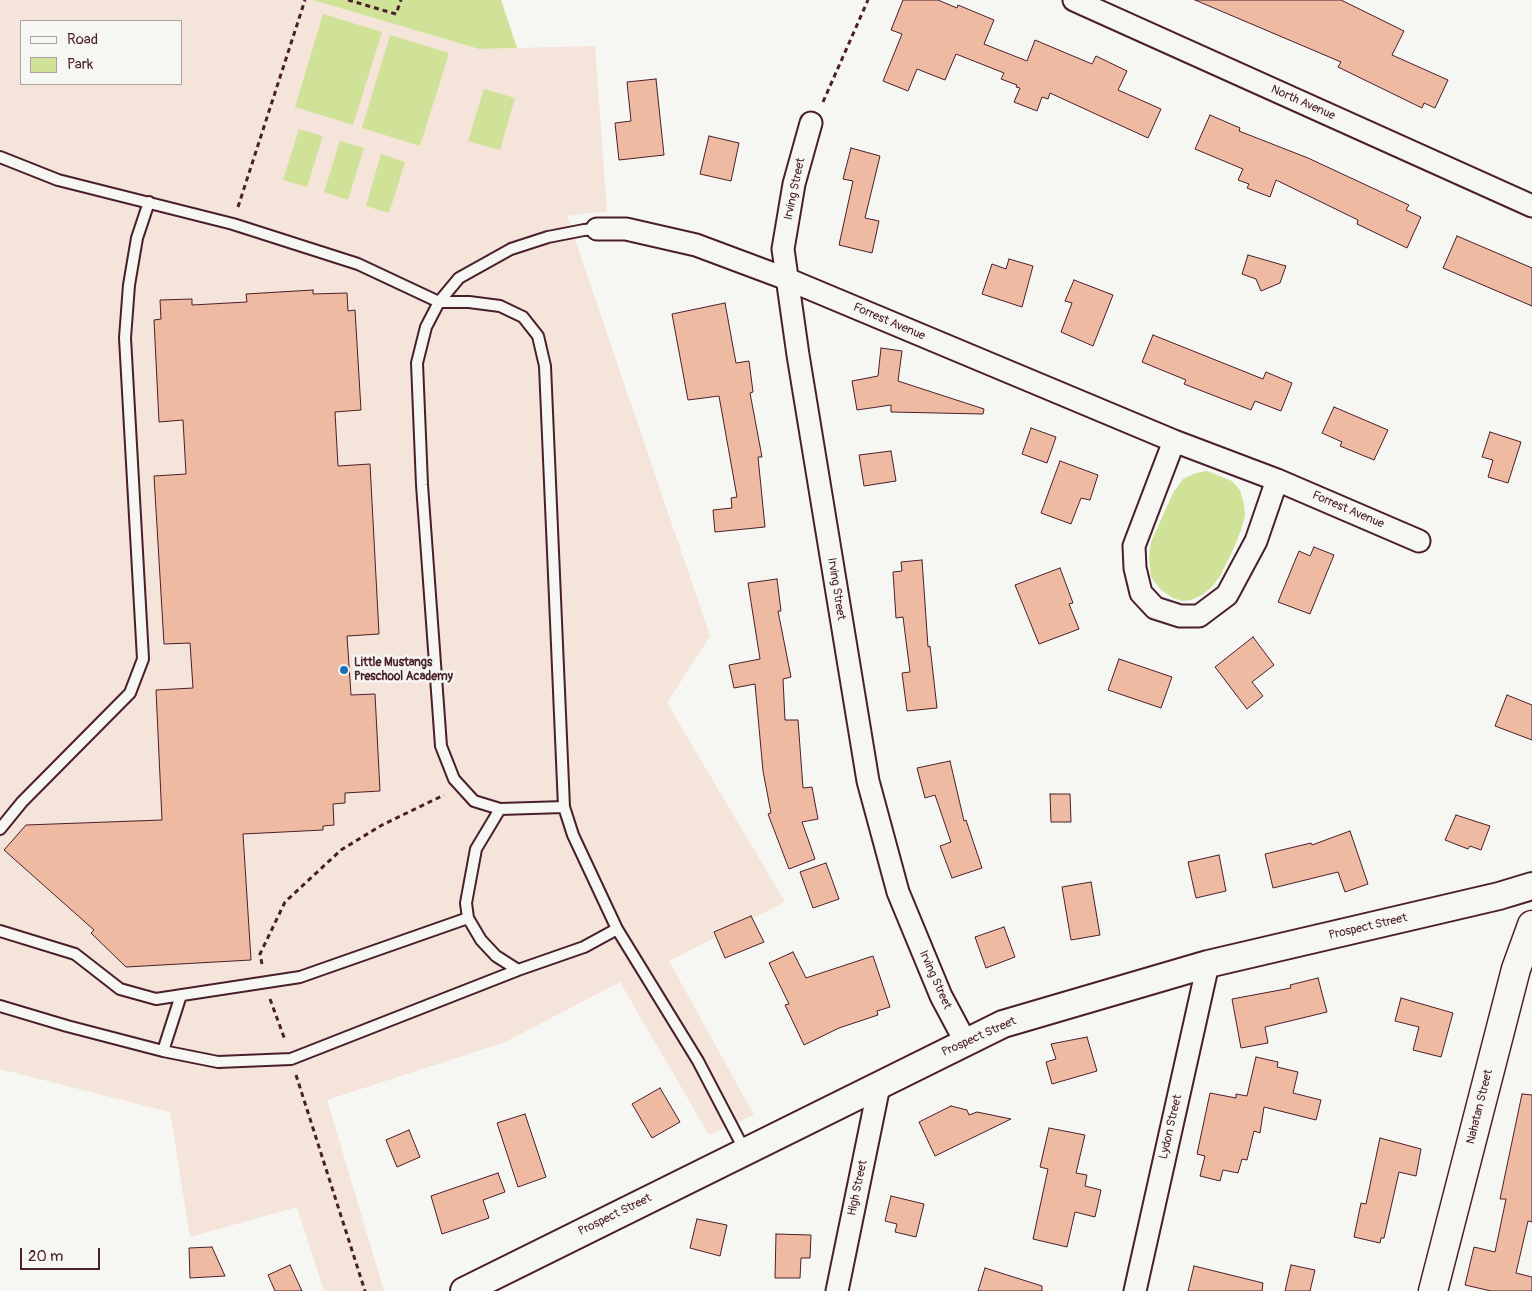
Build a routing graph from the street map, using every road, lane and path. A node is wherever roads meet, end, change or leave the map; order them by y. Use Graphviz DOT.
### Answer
graph roads {
  1 [pos="305,0"];
  2 [pos="348,0"];
  3 [pos="401,0"];
  4 [pos="868,0"];
  5 [pos="1074,0"];
  6 [pos="811,123"];
  7 [pos="0,157"];
  8 [pos="149,202"];
  9 [pos="1532,206"];
  10 [pos="233,224"];
  11 [pos="597,229"];
  12 [pos="787,279"];
  13 [pos="439,302"];
  14 [pos="1174,441"];
  15 [pos="1277,480"];
  16 [pos="1419,541"];
  17 [pos="461,787"];
  18 [pos="564,807"];
  19 [pos="500,809"];
  20 [pos="0,830"];
  21 [pos="1532,886"];
  22 [pos="468,918"];
  23 [pos="1532,925"];
  24 [pos="617,929"];
  25 [pos="0,931"];
  26 [pos="1208,964"];
  27 [pos="518,970"];
  28 [pos="265,983"];
  29 [pos="181,995"];
  30 [pos="0,1006"];
  31 [pos="965,1042"];
  32 [pos="163,1051"];
  33 [pos="291,1060"];
  34 [pos="879,1086"];
  35 [pos="746,1151"];
  36 [pos="365,1291"];
  37 [pos="464,1291"];
  38 [pos="837,1291"];
  39 [pos="1135,1291"];
  40 [pos="1433,1291"];
  1 -- 10 [label="path"];
  2 -- 3 [label="path"];
  4 -- 6 [label="path"];
  5 -- 9 [label="street, North Avenue"];
  6 -- 12 [label="street, Irving Street"];
  7 -- 8 [label="lane"];
  8 -- 10 [label="lane"];
  8 -- 20 [label="lane"];
  10 -- 13 [label="lane"];
  11 -- 12 [label="street, Forrest Avenue"];
  11 -- 13 [label="lane"];
  12 -- 14 [label="street, Forrest Avenue"];
  12 -- 31 [label="street, Irving Street"];
  13 -- 17 [label="lane"];
  13 -- 18 [label="lane"];
  14 -- 15 [label="street, Forrest Avenue"];
  14 -- 15 [label="street"];
  15 -- 16 [label="street, Forrest Avenue"];
  17 -- 19 [label="lane"];
  17 -- 28 [label="path"];
  18 -- 19 [label="lane"];
  18 -- 24 [label="lane"];
  19 -- 22 [label="lane"];
  21 -- 26 [label="street, Prospect Street"];
  22 -- 27 [label="lane"];
  22 -- 28 [label="lane"];
  23 -- 40 [label="main road, Nahatan Street"];
  24 -- 27 [label="lane"];
  24 -- 35 [label="lane"];
  25 -- 29 [label="lane"];
  26 -- 31 [label="street, Prospect Street"];
  26 -- 39 [label="street, Lydon Street"];
  27 -- 33 [label="lane"];
  28 -- 29 [label="lane"];
  28 -- 33 [label="path"];
  29 -- 32 [label="lane"];
  30 -- 32 [label="lane"];
  31 -- 34 [label="street, Prospect Street"];
  32 -- 33 [label="lane"];
  33 -- 36 [label="path"];
  34 -- 35 [label="street, Prospect Street"];
  34 -- 38 [label="street, High Street"];
  35 -- 37 [label="street, Prospect Street"];
}
